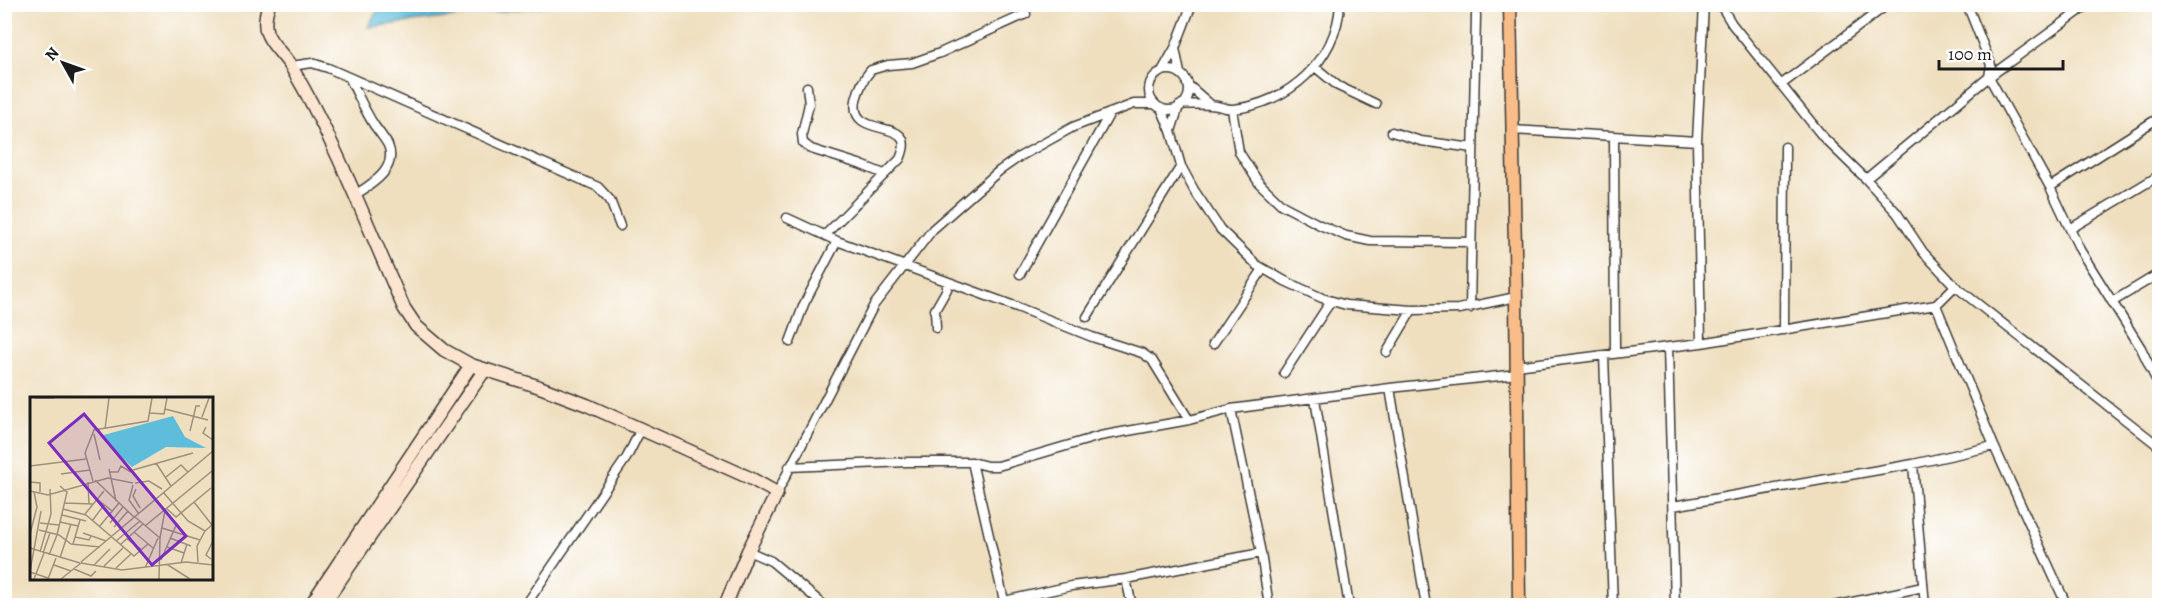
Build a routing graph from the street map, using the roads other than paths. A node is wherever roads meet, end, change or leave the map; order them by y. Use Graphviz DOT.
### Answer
graph roads {
  1 [pos="269,4"];
  2 [pos="1192,4"];
  3 [pos="1340,4"];
  4 [pos="1510,4"];
  5 [pos="1704,4"];
  6 [pos="1720,4"];
  7 [pos="1888,4"];
  8 [pos="1967,4"];
  9 [pos="2090,4"];
  10 [pos="1026,14"];
  11 [pos="1476,15"];
  12 [pos="1175,48"];
  13 [pos="291,66"];
  14 [pos="1315,67"];
  15 [pos="1162,71"];
  16 [pos="1180,73"];
  17 [pos="1989,77"];
  18 [pos="351,79"];
  19 [pos="1187,84"];
  20 [pos="1782,84"];
  21 [pos="807,87"];
  22 [pos="1149,90"];
  23 [pos="1134,104"];
  24 [pos="1376,104"];
  25 [pos="1181,105"];
  26 [pos="1211,105"];
  27 [pos="1158,106"];
  28 [pos="1232,109"];
  29 [pos="1110,113"];
  30 [pos="2160,117"];
  31 [pos="1512,130"];
  32 [pos="1172,131"];
  33 [pos="1392,132"];
  34 [pos="1614,136"];
  35 [pos="1697,141"];
  36 [pos="1785,147"];
  37 [pos="1473,148"];
  38 [pos="1181,166"];
  39 [pos="884,174"];
  40 [pos="2160,175"];
  41 [pos="1866,179"];
  42 [pos="2050,188"];
  43 [pos="355,195"];
  44 [pos="787,218"];
  45 [pos="620,225"];
  46 [pos="2070,229"];
  47 [pos="825,235"];
  48 [pos="837,241"];
  49 [pos="1471,242"];
  50 [pos="904,265"];
  51 [pos="1263,269"];
  52 [pos="2160,273"];
  53 [pos="1020,274"];
  54 [pos="947,282"];
  55 [pos="1955,286"];
  56 [pos="1516,297"];
  57 [pos="1331,301"];
  58 [pos="2112,302"];
  59 [pos="1936,305"];
  60 [pos="1470,308"];
  61 [pos="1412,310"];
  62 [pos="1087,317"];
  63 [pos="936,328"];
  64 [pos="1784,330"];
  65 [pos="790,342"];
  66 [pos="1701,343"];
  67 [pos="1213,344"];
  68 [pos="1668,347"];
  69 [pos="1388,352"];
  70 [pos="1615,353"];
  71 [pos="1604,355"];
  72 [pos="471,365"];
  73 [pos="1516,370"];
  74 [pos="484,371"];
  75 [pos="1284,373"];
  76 [pos="1390,388"];
  77 [pos="2160,388"];
  78 [pos="1315,399"];
  79 [pos="1231,409"];
  80 [pos="1189,420"];
  81 [pos="641,429"];
  82 [pos="1994,446"];
  83 [pos="2160,447"];
  84 [pos="972,462"];
  85 [pos="1912,464"];
  86 [pos="789,467"];
  87 [pos="777,493"];
  88 [pos="1673,506"];
  89 [pos="748,551"];
  90 [pos="1261,553"];
  91 [pos="1126,579"];
  92 [pos="1923,587"];
  93 [pos="1005,603"];
  94 [pos="310,606"];
  95 [pos="322,606"];
  96 [pos="525,606"];
  97 [pos="725,606"];
  98 [pos="825,606"];
  99 [pos="1132,606"];
  100 [pos="1269,606"];
  101 [pos="1349,606"];
  102 [pos="1426,606"];
  103 [pos="1519,606"];
  104 [pos="1613,606"];
  105 [pos="1675,606"];
  106 [pos="1834,606"];
  107 [pos="1926,606"];
  108 [pos="2067,606"];
  1 -- 13 [label="street"];
  2 -- 12 [label="street"];
  3 -- 14 [label="street"];
  4 -- 31 [label="main road"];
  5 -- 35 [label="street"];
  6 -- 20 [label="street"];
  7 -- 20 [label="street"];
  8 -- 17 [label="street"];
  9 -- 17 [label="street"];
  10 -- 39 [label="street"];
  11 -- 37 [label="street"];
  12 -- 15 [label="street"];
  12 -- 16 [label="street"];
  13 -- 18 [label="street"];
  13 -- 43 [label="street"];
  14 -- 24 [label="street"];
  14 -- 28 [label="street"];
  15 -- 16 [label="street"];
  15 -- 22 [label="street"];
  16 -- 19 [label="street"];
  17 -- 41 [label="street"];
  17 -- 42 [label="street"];
  18 -- 43 [label="street"];
  18 -- 45 [label="street"];
  19 -- 25 [label="street"];
  19 -- 26 [label="street"];
  20 -- 41 [label="street"];
  21 -- 39 [label="street"];
  22 -- 23 [label="street"];
  22 -- 27 [label="street"];
  23 -- 27 [label="street"];
  23 -- 29 [label="street"];
  25 -- 26 [label="street"];
  25 -- 27 [label="street"];
  25 -- 32 [label="street"];
  26 -- 28 [label="street"];
  27 -- 32 [label="street"];
  28 -- 49 [label="street"];
  29 -- 50 [label="street"];
  29 -- 53 [label="street"];
  30 -- 42 [label="street"];
  31 -- 34 [label="street"];
  31 -- 56 [label="main road"];
  32 -- 38 [label="street"];
  33 -- 37 [label="street"];
  34 -- 35 [label="street"];
  34 -- 70 [label="street"];
  35 -- 66 [label="street"];
  36 -- 64 [label="street"];
  37 -- 49 [label="street"];
  38 -- 51 [label="street"];
  38 -- 62 [label="street"];
  39 -- 47 [label="street"];
  40 -- 46 [label="street"];
  41 -- 55 [label="street"];
  42 -- 46 [label="street"];
  43 -- 72 [label="street"];
  44 -- 47 [label="street"];
  46 -- 58 [label="street"];
  47 -- 48 [label="street"];
  48 -- 50 [label="street"];
  48 -- 65 [label="street"];
  49 -- 60 [label="street"];
  50 -- 54 [label="street"];
  50 -- 86 [label="street"];
  51 -- 57 [label="street"];
  51 -- 67 [label="street"];
  52 -- 58 [label="street"];
  54 -- 63 [label="street"];
  54 -- 80 [label="street"];
  55 -- 59 [label="street"];
  55 -- 83 [label="street"];
  56 -- 60 [label="street"];
  56 -- 73 [label="main road"];
  57 -- 61 [label="street"];
  57 -- 75 [label="street"];
  58 -- 77 [label="street"];
  59 -- 64 [label="street"];
  59 -- 82 [label="street"];
  60 -- 61 [label="street"];
  61 -- 69 [label="street"];
  64 -- 66 [label="street"];
  66 -- 68 [label="street"];
  68 -- 70 [label="street"];
  68 -- 88 [label="street"];
  70 -- 71 [label="street"];
  71 -- 73 [label="street"];
  71 -- 104 [label="street"];
  72 -- 74 [label="street"];
  72 -- 94 [label="street"];
  73 -- 76 [label="street"];
  73 -- 103 [label="main road"];
  74 -- 81 [label="street"];
  74 -- 95 [label="street"];
  76 -- 78 [label="street"];
  76 -- 102 [label="street"];
  78 -- 79 [label="street"];
  78 -- 101 [label="street"];
  79 -- 80 [label="street"];
  79 -- 90 [label="street"];
  80 -- 84 [label="street"];
  81 -- 87 [label="street"];
  81 -- 96 [label="street"];
  82 -- 85 [label="street"];
  82 -- 108 [label="street"];
  84 -- 86 [label="street"];
  84 -- 93 [label="street"];
  85 -- 88 [label="street"];
  85 -- 92 [label="street"];
  86 -- 87 [label="street"];
  87 -- 89 [label="street"];
  88 -- 105 [label="street"];
  89 -- 97 [label="street"];
  89 -- 98 [label="street"];
  90 -- 91 [label="street"];
  90 -- 100 [label="street"];
  91 -- 93 [label="street"];
  91 -- 99 [label="street"];
  92 -- 106 [label="street"];
  92 -- 107 [label="street"];
}
